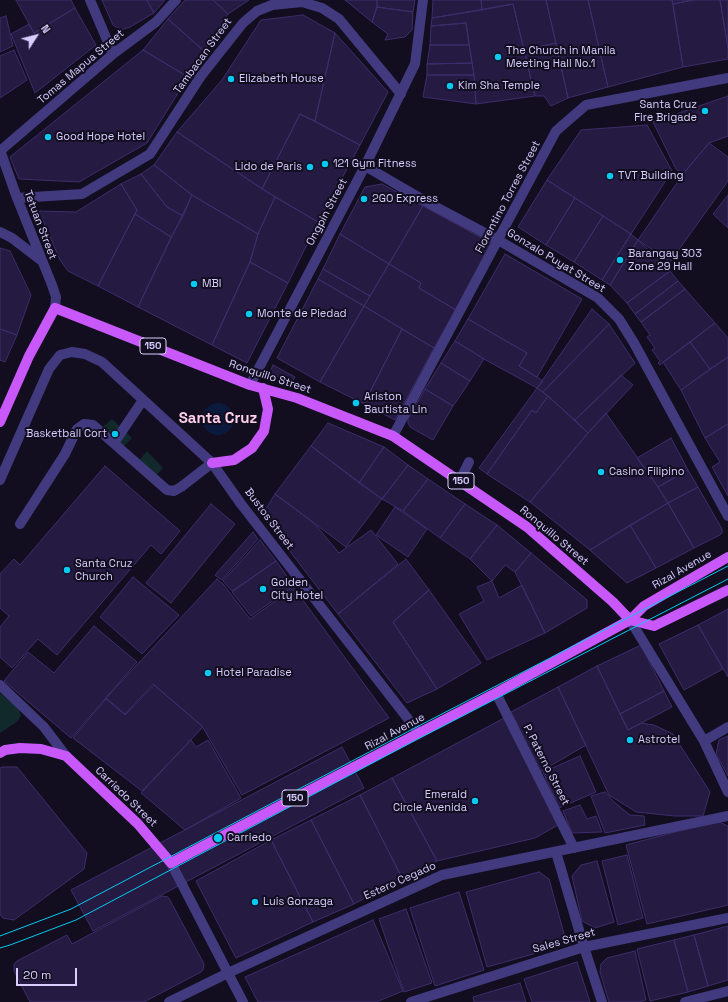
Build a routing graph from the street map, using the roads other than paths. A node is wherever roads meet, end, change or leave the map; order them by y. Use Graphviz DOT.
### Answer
graph roads {
  1 [pos="90,0"];
  2 [pos="176,0"];
  3 [pos="424,0"];
  4 [pos="113,54"];
  5 [pos="728,78"];
  6 [pos="401,94"];
  7 [pos="0,151"];
  8 [pos="365,166"];
  9 [pos="17,198"];
  10 [pos="0,232"];
  11 [pos="498,240"];
  12 [pos="42,261"];
  13 [pos="55,308"];
  14 [pos="250,385"];
  15 [pos="263,388"];
  16 [pos="143,400"];
  17 [pos="0,422"];
  18 [pos="393,436"];
  19 [pos="114,443"];
  20 [pos="469,462"];
  21 [pos="212,463"];
  22 [pos="0,480"];
  23 [pos="460,480"];
  24 [pos="728,516"];
  25 [pos="20,524"];
  26 [pos="728,557"];
  27 [pos="728,590"];
  28 [pos="630,620"];
  29 [pos="0,686"];
  30 [pos="496,694"];
  31 [pos="728,728"];
  32 [pos="419,733"];
  33 [pos="704,741"];
  34 [pos="0,752"];
  35 [pos="66,756"];
  36 [pos="728,792"];
  37 [pos="728,816"];
  38 [pos="574,848"];
  39 [pos="556,852"];
  40 [pos="171,863"];
  41 [pos="728,918"];
  42 [pos="584,947"];
  43 [pos="228,973"];
  44 [pos="728,991"];
  45 [pos="169,1002"];
  46 [pos="243,1002"];
  47 [pos="411,1002"];
  48 [pos="602,1002"];
  49 [pos="685,1002"];
  1 -- 4 [label="street"];
  2 -- 4 [label="street, Tomas Mapua Street"];
  3 -- 6 [label="street, Ongpin Street"];
  4 -- 7 [label="street, Tomas Mapua Street"];
  5 -- 11 [label="street, Florentino Torres Street"];
  6 -- 8 [label="street, Ongpin Street"];
  6 -- 9 [label="street, Tambacan Street"];
  7 -- 9 [label="street, Tetuan Street"];
  8 -- 11 [label="street, Gonzalo Puyat Street"];
  8 -- 14 [label="street, Ongpin Street"];
  9 -- 12 [label="street, Tetuan Street"];
  10 -- 12 [label="street"];
  11 -- 18 [label="street, Florentino Torres Street"];
  11 -- 24 [label="street, Gonzalo Puyat Street"];
  12 -- 13 [label="street, Tetuan Street"];
  13 -- 14 [label="main road, Ronquillo Street / 150"];
  13 -- 17 [label="main road"];
  14 -- 15 [label="main road, Ronquillo Street / 150"];
  15 -- 18 [label="main road, Ronquillo Street / 150"];
  15 -- 21 [label="main road"];
  16 -- 19 [label="street"];
  16 -- 21 [label="street, Bustos Street"];
  16 -- 22 [label="street, Bustos Street"];
  18 -- 23 [label="main road, Ronquillo Street / 150"];
  19 -- 21 [label="street"];
  19 -- 25 [label="street"];
  20 -- 23 [label="street"];
  21 -- 32 [label="street, Bustos Street"];
  23 -- 28 [label="main road, Ronquillo Street / 150"];
  26 -- 28 [label="main road, Rizal Avenue / 150"];
  27 -- 28 [label="main road"];
  28 -- 30 [label="main road, Rizal Avenue / 150"];
  28 -- 33 [label="street, Ronquillo Street"];
  29 -- 35 [label="street"];
  30 -- 32 [label="main road, Rizal Avenue / 150"];
  30 -- 38 [label="street, P. Paterno Street"];
  31 -- 33 [label="street"];
  32 -- 40 [label="main road, Rizal Avenue / 150"];
  33 -- 36 [label="street, Ronquillo Street"];
  34 -- 35 [label="main road, Carriedo Street"];
  35 -- 40 [label="main road, Carriedo Street"];
  37 -- 38 [label="street, Estero Cegado"];
  38 -- 39 [label="street, Estero Cegado"];
  39 -- 42 [label="street"];
  39 -- 43 [label="street, Estero Cegado"];
  40 -- 43 [label="street, Carriedo Street"];
  41 -- 42 [label="street, Sales Street"];
  42 -- 47 [label="street, Sales Street"];
  42 -- 48 [label="street"];
  43 -- 45 [label="street, Estero Cegado"];
  43 -- 46 [label="street, Carriedo Street"];
  44 -- 49 [label="street"];
}
